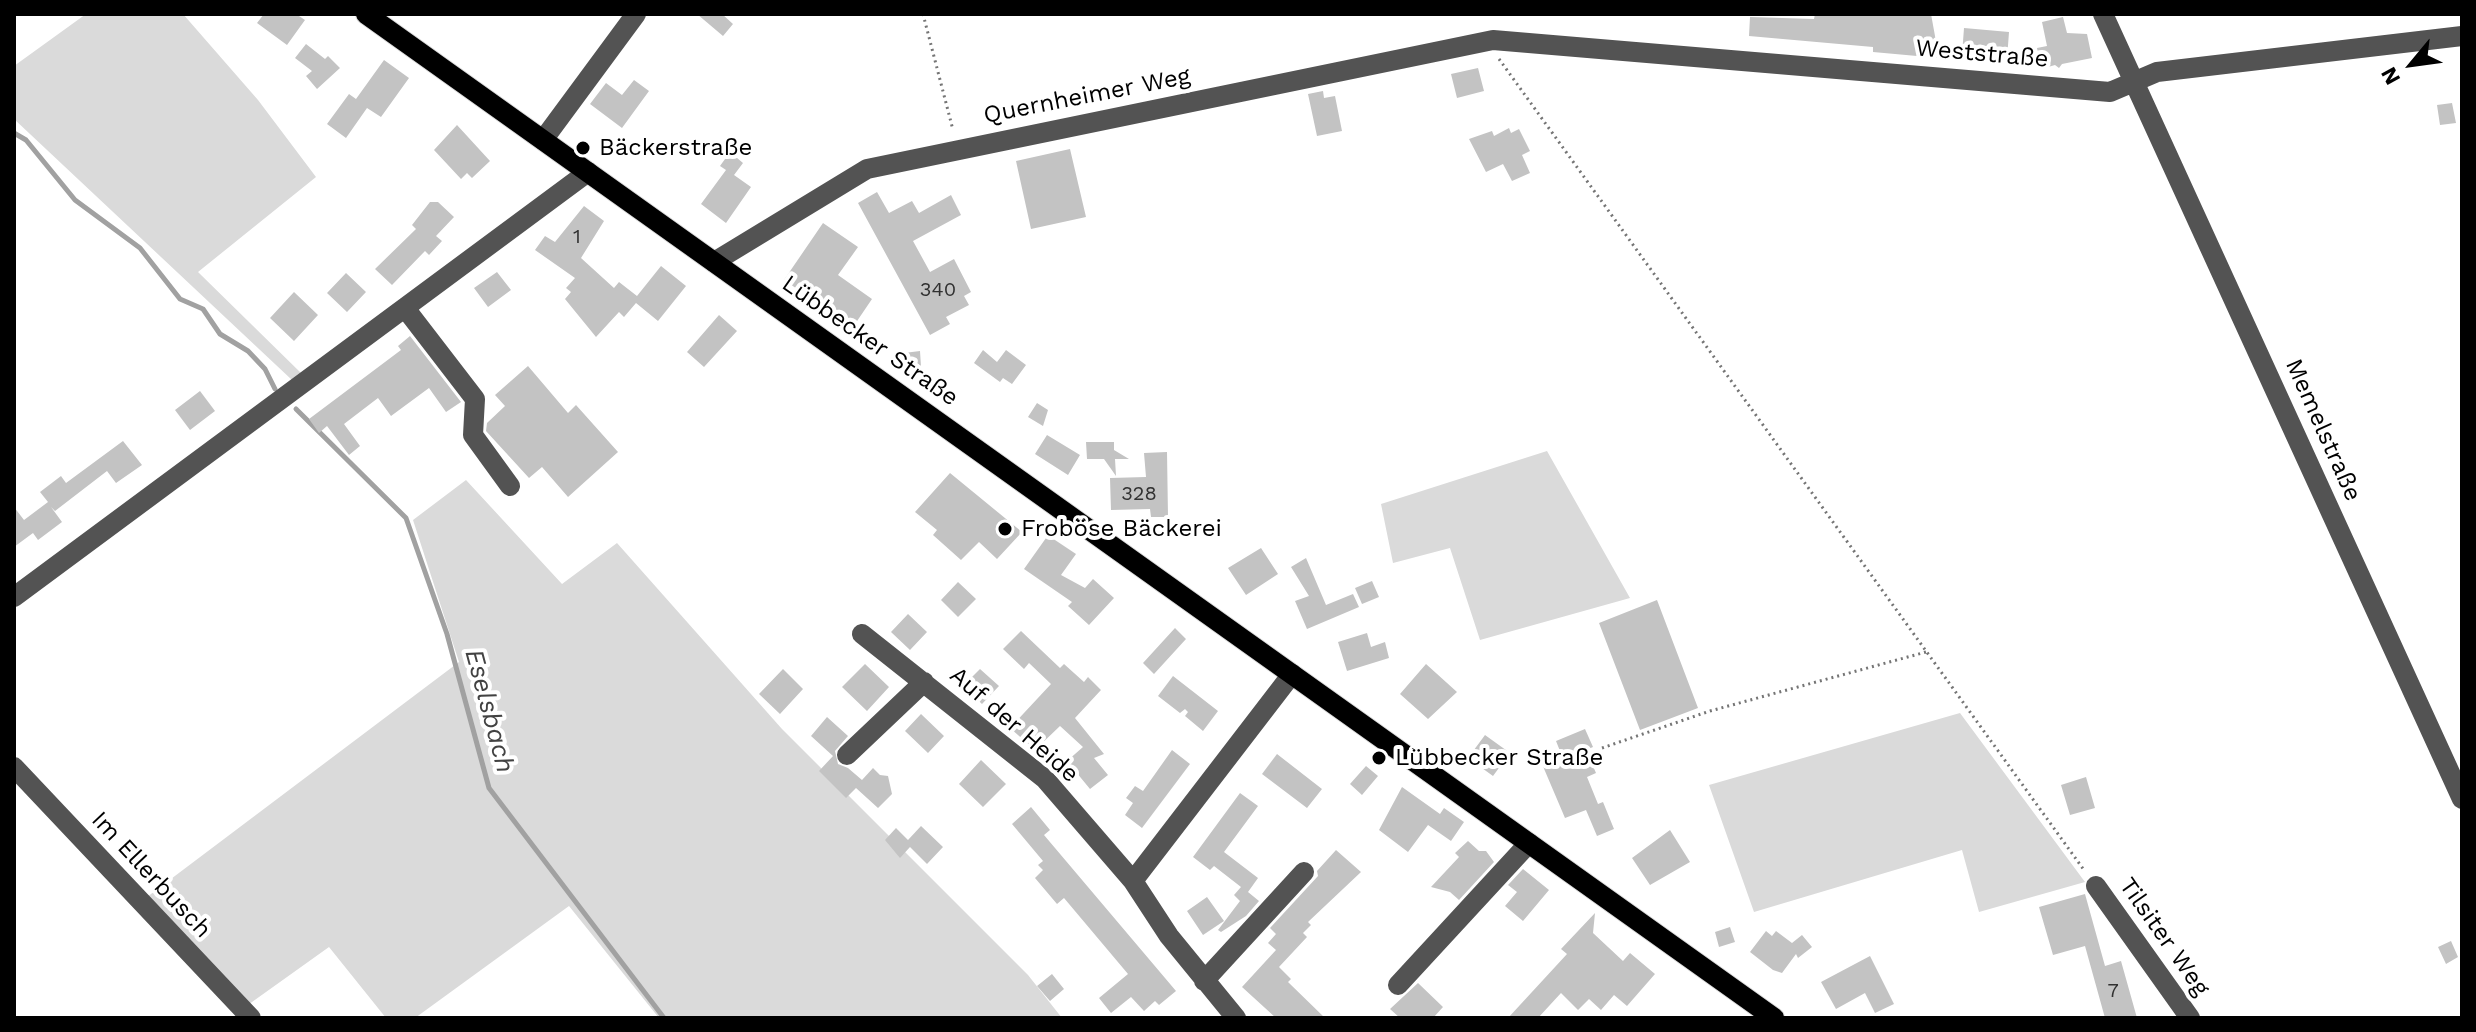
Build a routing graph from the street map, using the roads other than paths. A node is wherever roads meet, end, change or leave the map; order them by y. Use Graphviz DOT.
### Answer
graph roads {
  1 [pos="366,14"];
  2 [pos="636,14"];
  3 [pos="2103,14"];
  4 [pos="2462,36"];
  5 [pos="1493,40"];
  6 [pos="2137,82"];
  7 [pos="543,140"];
  8 [pos="588,172"];
  9 [pos="714,262"];
  10 [pos="405,308"];
  11 [pos="510,486"];
  12 [pos="14,597"];
  13 [pos="862,634"];
  14 [pos="1292,674"];
  15 [pos="924,682"];
  16 [pos="847,755"];
  17 [pos="14,767"];
  18 [pos="2462,799"];
  19 [pos="1529,843"];
  20 [pos="1304,872"];
  21 [pos="1133,881"];
  22 [pos="2096,886"];
  23 [pos="1204,981"];
  24 [pos="1398,985"];
  25 [pos="251,1018"];
  26 [pos="1236,1018"];
  27 [pos="1774,1018"];
  28 [pos="2190,1018"];
  1 -- 7 [label="main road, Lübbecker Straße"];
  2 -- 7 [label="street"];
  3 -- 6 [label="street, Memelstraße"];
  4 -- 6 [label="street, Weststraße"];
  5 -- 6 [label="street, Weststraße"];
  5 -- 9 [label="street, Quernheimer Weg"];
  6 -- 18 [label="street, Memelstraße"];
  7 -- 8 [label="main road, Lübbecker Straße"];
  8 -- 9 [label="main road, Lübbecker Straße"];
  8 -- 10 [label="street"];
  9 -- 14 [label="main road, Lübbecker Straße"];
  10 -- 11 [label="street"];
  10 -- 12 [label="street"];
  13 -- 15 [label="street, Auf der Heide"];
  14 -- 19 [label="main road, Lübbecker Straße"];
  14 -- 21 [label="street"];
  15 -- 16 [label="street"];
  15 -- 21 [label="street, Auf der Heide"];
  17 -- 25 [label="street, Im Ellerbusch"];
  19 -- 24 [label="street"];
  19 -- 27 [label="main road, Lübbecker Straße"];
  20 -- 23 [label="street"];
  21 -- 23 [label="street, Auf der Heide"];
  22 -- 28 [label="street, Tilsiter Weg"];
  23 -- 26 [label="street, Auf der Heide"];
}
